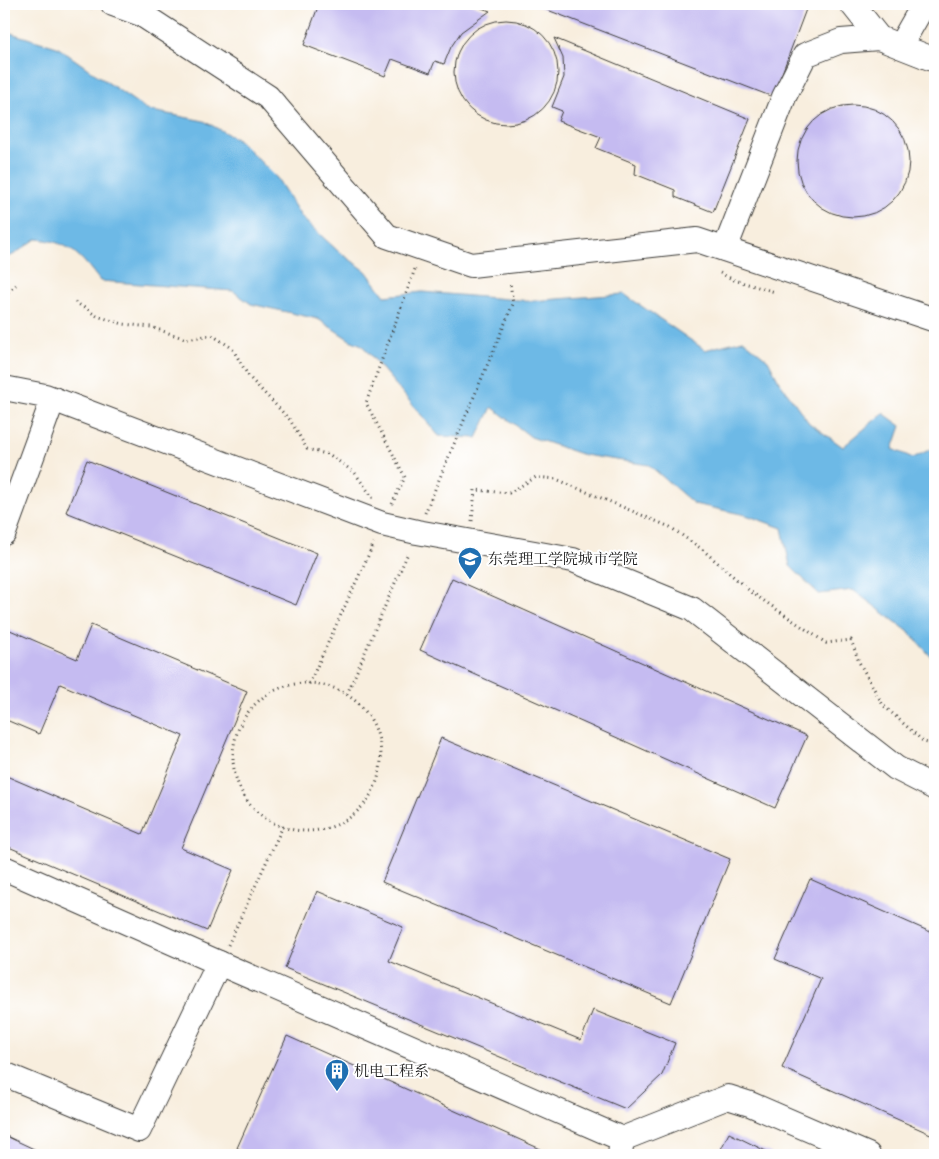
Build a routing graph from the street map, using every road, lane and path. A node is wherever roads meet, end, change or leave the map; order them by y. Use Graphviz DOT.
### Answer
graph roads {
  1 [pos="82,4"];
  2 [pos="852,4"];
  3 [pos="924,4"];
  4 [pos="121,7"];
  5 [pos="889,42"];
  6 [pos="935,60"];
  7 [pos="423,248"];
  8 [pos="721,260"];
  9 [pos="511,274"];
  10 [pos="16,285"];
  11 [pos="780,293"];
  12 [pos="4,295"];
  13 [pos="75,302"];
  14 [pos="935,320"];
  15 [pos="4,388"];
  16 [pos="53,399"];
  17 [pos="382,524"];
  18 [pos="417,532"];
  19 [pos="4,533"];
  20 [pos="467,541"];
  21 [pos="309,684"];
  22 [pos="347,694"];
  23 [pos="935,745"];
  24 [pos="935,788"];
  25 [pos="283,826"];
  26 [pos="4,868"];
  27 [pos="219,963"];
  28 [pos="4,1074"];
  29 [pos="621,1147"];
  30 [pos="868,1155"];
  1 -- 4 [label="path"];
  2 -- 5 [label="street"];
  3 -- 5 [label="street"];
  4 -- 7 [label="street"];
  5 -- 6 [label="street"];
  5 -- 8 [label="street"];
  7 -- 9 [label="street"];
  7 -- 17 [label="path"];
  8 -- 9 [label="street"];
  8 -- 11 [label="path"];
  8 -- 14 [label="street"];
  9 -- 18 [label="path"];
  10 -- 12 [label="path"];
  13 -- 17 [label="path"];
  15 -- 16 [label="street"];
  16 -- 17 [label="street"];
  16 -- 19 [label="street"];
  17 -- 18 [label="street"];
  17 -- 21 [label="path"];
  18 -- 20 [label="street"];
  18 -- 22 [label="path"];
  20 -- 23 [label="path"];
  20 -- 24 [label="street"];
  21 -- 22 [label="path"];
  21 -- 25 [label="path"];
  22 -- 25 [label="path"];
  25 -- 27 [label="path"];
  26 -- 27 [label="street"];
  27 -- 28 [label="street"];
  27 -- 29 [label="street"];
  29 -- 30 [label="street"];
}
